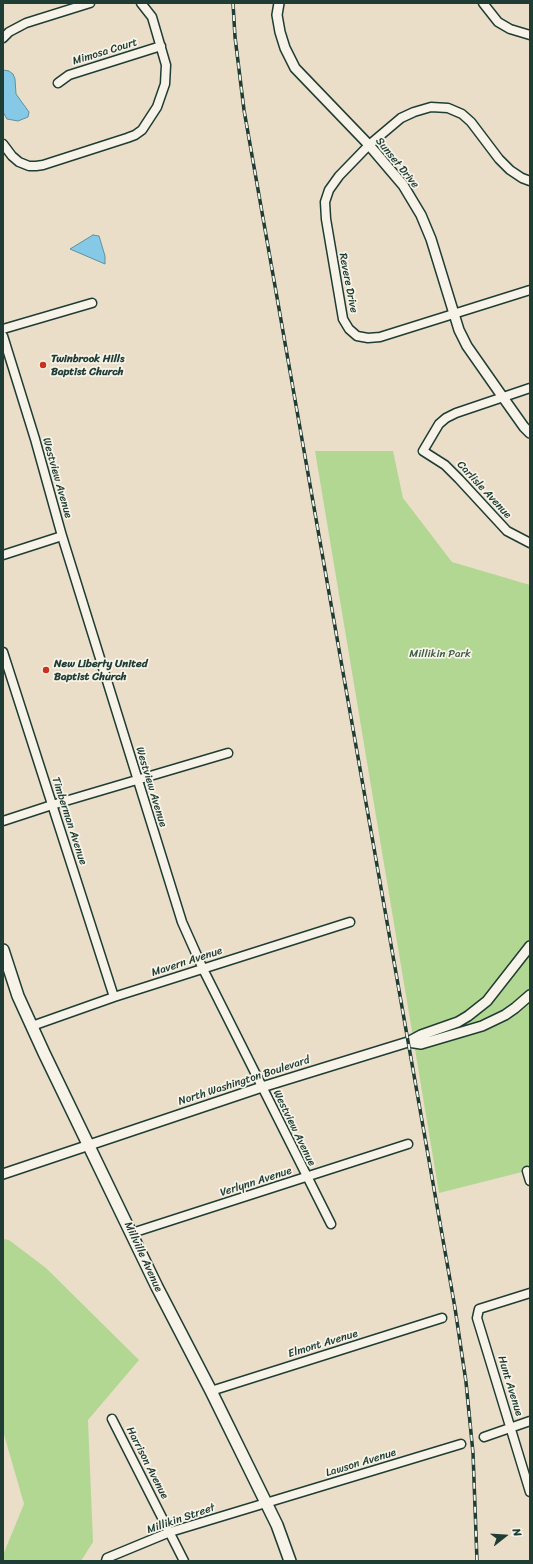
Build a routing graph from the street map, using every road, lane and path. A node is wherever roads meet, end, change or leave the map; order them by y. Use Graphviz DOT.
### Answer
graph roads {
  1 [pos="90,3"];
  2 [pos="141,3"];
  3 [pos="279,3"];
  4 [pos="483,3"];
  5 [pos="530,35"];
  6 [pos="3,38"];
  7 [pos="161,46"];
  8 [pos="58,83"];
  9 [pos="3,144"];
  10 [pos="368,145"];
  11 [pos="530,181"];
  12 [pos="530,290"];
  13 [pos="92,303"];
  14 [pos="454,314"];
  15 [pos="3,329"];
  16 [pos="3,336"];
  17 [pos="530,388"];
  18 [pos="502,396"];
  19 [pos="530,433"];
  20 [pos="62,536"];
  21 [pos="530,543"];
  22 [pos="3,555"];
  23 [pos="3,652"];
  24 [pos="228,753"];
  25 [pos="137,779"];
  26 [pos="52,805"];
  27 [pos="3,821"];
  28 [pos="350,922"];
  29 [pos="530,946"];
  30 [pos="3,950"];
  31 [pos="203,969"];
  32 [pos="530,995"];
  33 [pos="114,997"];
  34 [pos="32,1026"];
  35 [pos="408,1042"];
  36 [pos="262,1087"];
  37 [pos="408,1144"];
  38 [pos="89,1145"];
  39 [pos="527,1171"];
  40 [pos="3,1174"];
  41 [pos="306,1177"];
  42 [pos="530,1181"];
  43 [pos="331,1224"];
  44 [pos="132,1233"];
  45 [pos="530,1293"];
  46 [pos="442,1318"];
  47 [pos="211,1391"];
  48 [pos="112,1419"];
  49 [pos="530,1421"];
  50 [pos="511,1428"];
  51 [pos="484,1436"];
  52 [pos="461,1444"];
  53 [pos="530,1492"];
  54 [pos="266,1503"];
  55 [pos="170,1532"];
  56 [pos="106,1561"];
  57 [pos="184,1561"];
  58 [pos="290,1561"];
  1 -- 6 [label="street"];
  2 -- 7 [label="street"];
  3 -- 10 [label="street, Sunset Drive"];
  4 -- 5 [label="street"];
  7 -- 8 [label="street, Mimosa Court"];
  7 -- 9 [label="street"];
  10 -- 11 [label="street, Revere Drive"];
  10 -- 14 [label="street, Sunset Drive"];
  10 -- 14 [label="street, Revere Drive"];
  12 -- 14 [label="street, Revere Drive"];
  13 -- 15 [label="street"];
  14 -- 18 [label="street, Sunset Drive"];
  16 -- 20 [label="street, Westview Avenue"];
  17 -- 18 [label="street"];
  18 -- 19 [label="street, Sunset Drive"];
  18 -- 21 [label="street, Carlisle Avenue"];
  20 -- 22 [label="street"];
  20 -- 25 [label="street, Westview Avenue"];
  23 -- 26 [label="street, Timberman Avenue"];
  24 -- 25 [label="street"];
  25 -- 26 [label="street"];
  25 -- 31 [label="street, Westview Avenue"];
  26 -- 27 [label="street"];
  26 -- 33 [label="street, Timberman Avenue"];
  28 -- 31 [label="street, Mavern Avenue"];
  29 -- 35 [label="street, North Washington Boulevard"];
  30 -- 34 [label="main road, Millville Avenue"];
  31 -- 33 [label="street, Mavern Avenue"];
  31 -- 36 [label="street, Westview Avenue"];
  32 -- 35 [label="street, North Washington Boulevard"];
  33 -- 34 [label="street, Mavern Avenue"];
  34 -- 38 [label="main road, Millville Avenue"];
  35 -- 36 [label="street, North Washington Boulevard"];
  36 -- 38 [label="street, North Washington Boulevard"];
  36 -- 41 [label="street, Westview Avenue"];
  37 -- 41 [label="street, Verlynn Avenue"];
  38 -- 40 [label="street, North Washington Boulevard"];
  38 -- 44 [label="main road, Millville Avenue"];
  39 -- 42 [label="street"];
  41 -- 43 [label="street, Westview Avenue"];
  41 -- 44 [label="street, Verlynn Avenue"];
  44 -- 47 [label="main road, Millville Avenue"];
  45 -- 50 [label="street, Hunt Avenue"];
  46 -- 47 [label="street, Elmont Avenue"];
  47 -- 54 [label="main road, Millville Avenue"];
  48 -- 55 [label="street, Harrison Avenue"];
  49 -- 50 [label="street"];
  50 -- 51 [label="street"];
  50 -- 53 [label="street, Hunt Avenue"];
  52 -- 54 [label="street, Lawson Avenue"];
  54 -- 55 [label="street, Millikin Street"];
  54 -- 58 [label="main road, Millville Avenue"];
  55 -- 56 [label="street, Millikin Street"];
  55 -- 57 [label="street, Harrison Avenue"];
}
